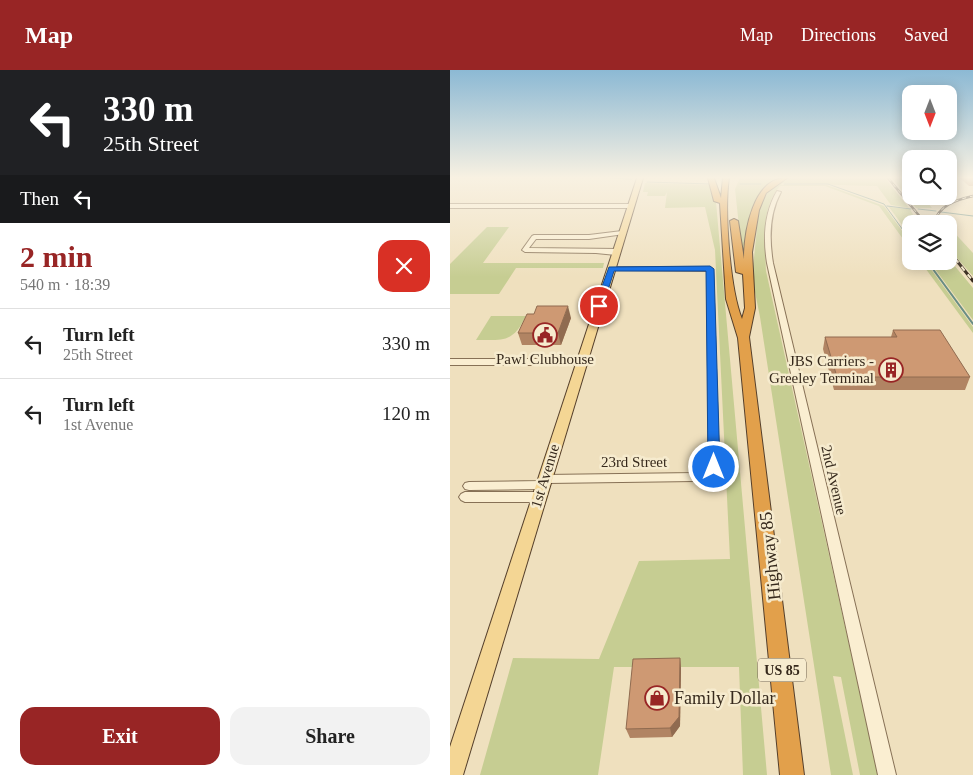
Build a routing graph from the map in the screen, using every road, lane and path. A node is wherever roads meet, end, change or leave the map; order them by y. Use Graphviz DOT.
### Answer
graph roads {
  1 [pos="629,211"];
  2 [pos="733,211"];
  3 [pos="755,211"];
  4 [pos="772,211"];
  5 [pos="724,213"];
  6 [pos="622,233"];
  7 [pos="617,251"];
  8 [pos="729,262"];
  9 [pos="611,269"];
  10 [pos="748,294"];
  11 [pos="744,338"];
  12 [pos="450,362"];
  13 [pos="580,362"];
  14 [pos="542,487"];
  15 [pos="467,492"];
  16 [pos="452,775"];
  17 [pos="792,775"];
  18 [pos="887,775"];
  1 -- 6 [label="main road, 1st Avenue"];
  2 -- 10 [label="highway"];
  3 -- 10 [label="highway, Highway 85 / US 85"];
  4 -- 18 [label="street, 2nd Avenue"];
  5 -- 8 [label="highway, US 85"];
  6 -- 7 [label="main road, 1st Avenue"];
  6 -- 7 [label="street"];
  7 -- 9 [label="main road, 1st Avenue"];
  8 -- 11 [label="highway, Highway 85 / US 85"];
  9 -- 13 [label="main road, 1st Avenue"];
  9 -- 14 [label="street, 23rd Street"];
  10 -- 11 [label="highway, Highway 85 / US 85"];
  11 -- 17 [label="highway, Highway 85 / US 85"];
  12 -- 13 [label="street"];
  13 -- 14 [label="main road, 1st Avenue"];
  14 -- 15 [label="street"];
  14 -- 16 [label="main road, 1st Avenue"];
}
